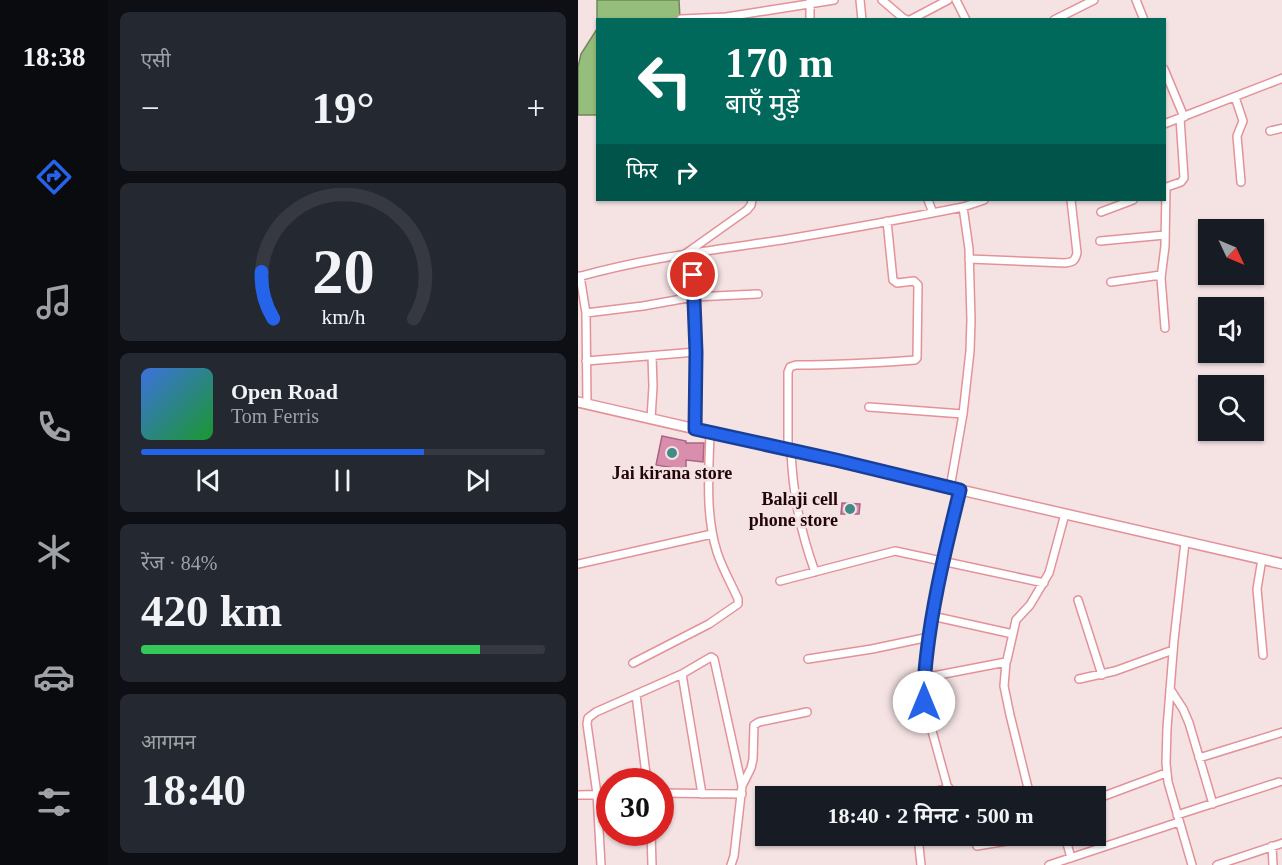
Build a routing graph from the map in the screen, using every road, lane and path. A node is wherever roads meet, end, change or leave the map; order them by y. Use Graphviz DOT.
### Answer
graph roads {
  1 [pos="834,0"];
  2 [pos="860,0"];
  3 [pos="882,0"];
  4 [pos="928,0"];
  5 [pos="948,0"];
  6 [pos="956,0"];
  7 [pos="1094,0"];
  8 [pos="1136,0"];
  9 [pos="810,2"];
  10 [pos="929,10"];
  11 [pos="1069,16"];
  12 [pos="704,18"];
  13 [pos="810,18"];
  14 [pos="862,18"];
  15 [pos="903,18"];
  16 [pos="913,18"];
  17 [pos="965,18"];
  18 [pos="1143,18"];
  19 [pos="1166,74"];
  20 [pos="1283,78"];
  21 [pos="1235,97"];
  22 [pos="1182,117"];
  23 [pos="1166,123"];
  24 [pos="1283,129"];
  25 [pos="1271,131"];
  26 [pos="1241,182"];
  27 [pos="1166,188"];
  28 [pos="752,201"];
  29 [pos="928,201"];
  30 [pos="981,201"];
  31 [pos="1071,201"];
  32 [pos="1130,201"];
  33 [pos="1165,201"];
  34 [pos="963,207"];
  35 [pos="1101,212"];
  36 [pos="933,213"];
  37 [pos="887,221"];
  38 [pos="1165,235"];
  39 [pos="1100,241"];
  40 [pos="693,253"];
  41 [pos="683,255"];
  42 [pos="969,259"];
  43 [pos="1162,275"];
  44 [pos="579,276"];
  45 [pos="1111,282"];
  46 [pos="758,294"];
  47 [pos="693,297"];
  48 [pos="586,313"];
  49 [pos="1165,328"];
  50 [pos="696,352"];
  51 [pos="652,356"];
  52 [pos="586,361"];
  53 [pos="582,403"];
  54 [pos="869,407"];
  55 [pos="963,414"];
  56 [pos="651,419"];
  57 [pos="695,429"];
  58 [pos="710,432"];
  59 [pos="790,451"];
  60 [pos="955,489"];
  61 [pos="1065,514"];
  62 [pos="713,534"];
  63 [pos="1185,542"];
  64 [pos="1262,559"];
  65 [pos="942,561"];
  66 [pos="578,564"];
  67 [pos="1283,564"];
  68 [pos="815,572"];
  69 [pos="780,581"];
  70 [pos="1044,583"];
  71 [pos="1078,600"];
  72 [pos="932,616"];
  73 [pos="1013,634"];
  74 [pos="929,637"];
  75 [pos="1174,650"];
  76 [pos="1263,654"];
  77 [pos="808,659"];
  78 [pos="1006,662"];
  79 [pos="633,663"];
  80 [pos="682,674"];
  81 [pos="1103,675"];
  82 [pos="923,678"];
  83 [pos="1079,679"];
  84 [pos="1170,689"];
  85 [pos="636,695"];
  86 [pos="808,712"];
  87 [pos="1283,732"];
  88 [pos="1199,758"];
  89 [pos="645,768"];
  90 [pos="1166,773"];
  91 [pos="1279,782"];
  92 [pos="948,786"];
  93 [pos="1028,786"];
  94 [pos="596,787"];
  95 [pos="742,790"];
  96 [pos="596,794"];
  97 [pos="674,794"];
  98 [pos="702,794"];
  99 [pos="578,795"];
  100 [pos="1106,795"];
  101 [pos="1213,804"];
  102 [pos="1178,819"];
  103 [pos="1283,843"];
  104 [pos="600,846"];
  105 [pos="651,846"];
  106 [pos="919,846"];
  107 [pos="1068,846"];
  108 [pos="1272,846"];
  109 [pos="1071,858"];
  110 [pos="601,865"];
  111 [pos="652,865"];
  112 [pos="731,865"];
  113 [pos="922,865"];
  114 [pos="1049,865"];
  115 [pos="1192,865"];
  116 [pos="1217,865"];
  117 [pos="1273,865"];
  1 -- 9 [label="street"];
  2 -- 14 [label="street"];
  3 -- 15 [label="street"];
  4 -- 10 [label="street"];
  5 -- 10 [label="street"];
  6 -- 17 [label="street"];
  7 -- 11 [label="street"];
  8 -- 18 [label="street"];
  9 -- 12 [label="street"];
  9 -- 13 [label="street"];
  10 -- 16 [label="street"];
  19 -- 22 [label="street"];
  20 -- 21 [label="street"];
  21 -- 22 [label="street"];
  21 -- 26 [label="street"];
  22 -- 23 [label="street"];
  22 -- 27 [label="street"];
  24 -- 25 [label="street"];
  28 -- 41 [label="street"];
  29 -- 36 [label="street"];
  30 -- 34 [label="street"];
  31 -- 42 [label="street"];
  32 -- 35 [label="street"];
  33 -- 38 [label="street"];
  34 -- 36 [label="street"];
  34 -- 42 [label="street"];
  36 -- 37 [label="street"];
  37 -- 40 [label="street"];
  37 -- 59 [label="street"];
  38 -- 39 [label="street"];
  38 -- 43 [label="street"];
  40 -- 41 [label="street"];
  40 -- 47 [label="street"];
  41 -- 44 [label="street"];
  42 -- 55 [label="street"];
  43 -- 45 [label="street"];
  43 -- 49 [label="street"];
  44 -- 48 [label="street"];
  46 -- 47 [label="street"];
  47 -- 48 [label="street"];
  47 -- 50 [label="street"];
  48 -- 52 [label="street"];
  50 -- 51 [label="street"];
  50 -- 57 [label="street"];
  51 -- 52 [label="street"];
  51 -- 56 [label="street"];
  52 -- 53 [label="street"];
  53 -- 56 [label="street"];
  54 -- 55 [label="street"];
  55 -- 60 [label="street"];
  56 -- 57 [label="street"];
  57 -- 58 [label="street"];
  58 -- 59 [label="street"];
  58 -- 62 [label="street"];
  59 -- 60 [label="street"];
  59 -- 68 [label="street"];
  60 -- 61 [label="street"];
  60 -- 65 [label="street"];
  61 -- 63 [label="street"];
  61 -- 70 [label="street"];
  62 -- 66 [label="street"];
  62 -- 79 [label="street"];
  63 -- 64 [label="street"];
  63 -- 75 [label="street"];
  64 -- 67 [label="street"];
  64 -- 76 [label="street"];
  65 -- 68 [label="street"];
  65 -- 70 [label="street"];
  65 -- 72 [label="street"];
  68 -- 69 [label="street"];
  70 -- 73 [label="street"];
  71 -- 81 [label="street"];
  72 -- 73 [label="street"];
  72 -- 74 [label="street"];
  73 -- 78 [label="street"];
  74 -- 77 [label="street"];
  74 -- 82 [label="street"];
  75 -- 81 [label="street"];
  75 -- 84 [label="street"];
  78 -- 82 [label="street"];
  78 -- 93 [label="street"];
  80 -- 85 [label="street"];
  80 -- 95 [label="street"];
  80 -- 98 [label="street"];
  81 -- 83 [label="street"];
  82 -- 92 [label="street"];
  84 -- 88 [label="street"];
  84 -- 90 [label="street"];
  85 -- 89 [label="street"];
  85 -- 94 [label="street"];
  86 -- 95 [label="street"];
  87 -- 88 [label="street"];
  88 -- 101 [label="street"];
  90 -- 100 [label="street"];
  90 -- 102 [label="street"];
  91 -- 101 [label="street"];
  95 -- 98 [label="street"];
  95 -- 112 [label="street"];
  96 -- 99 [label="street"];
  97 -- 98 [label="street"];
  101 -- 102 [label="street"];
  102 -- 109 [label="street"];
  102 -- 115 [label="street"];
  103 -- 108 [label="street"];
  104 -- 110 [label="street"];
  105 -- 111 [label="street"];
  106 -- 113 [label="street"];
  107 -- 109 [label="street"];
  108 -- 116 [label="street"];
  108 -- 117 [label="street"];
  109 -- 114 [label="street"];
}
